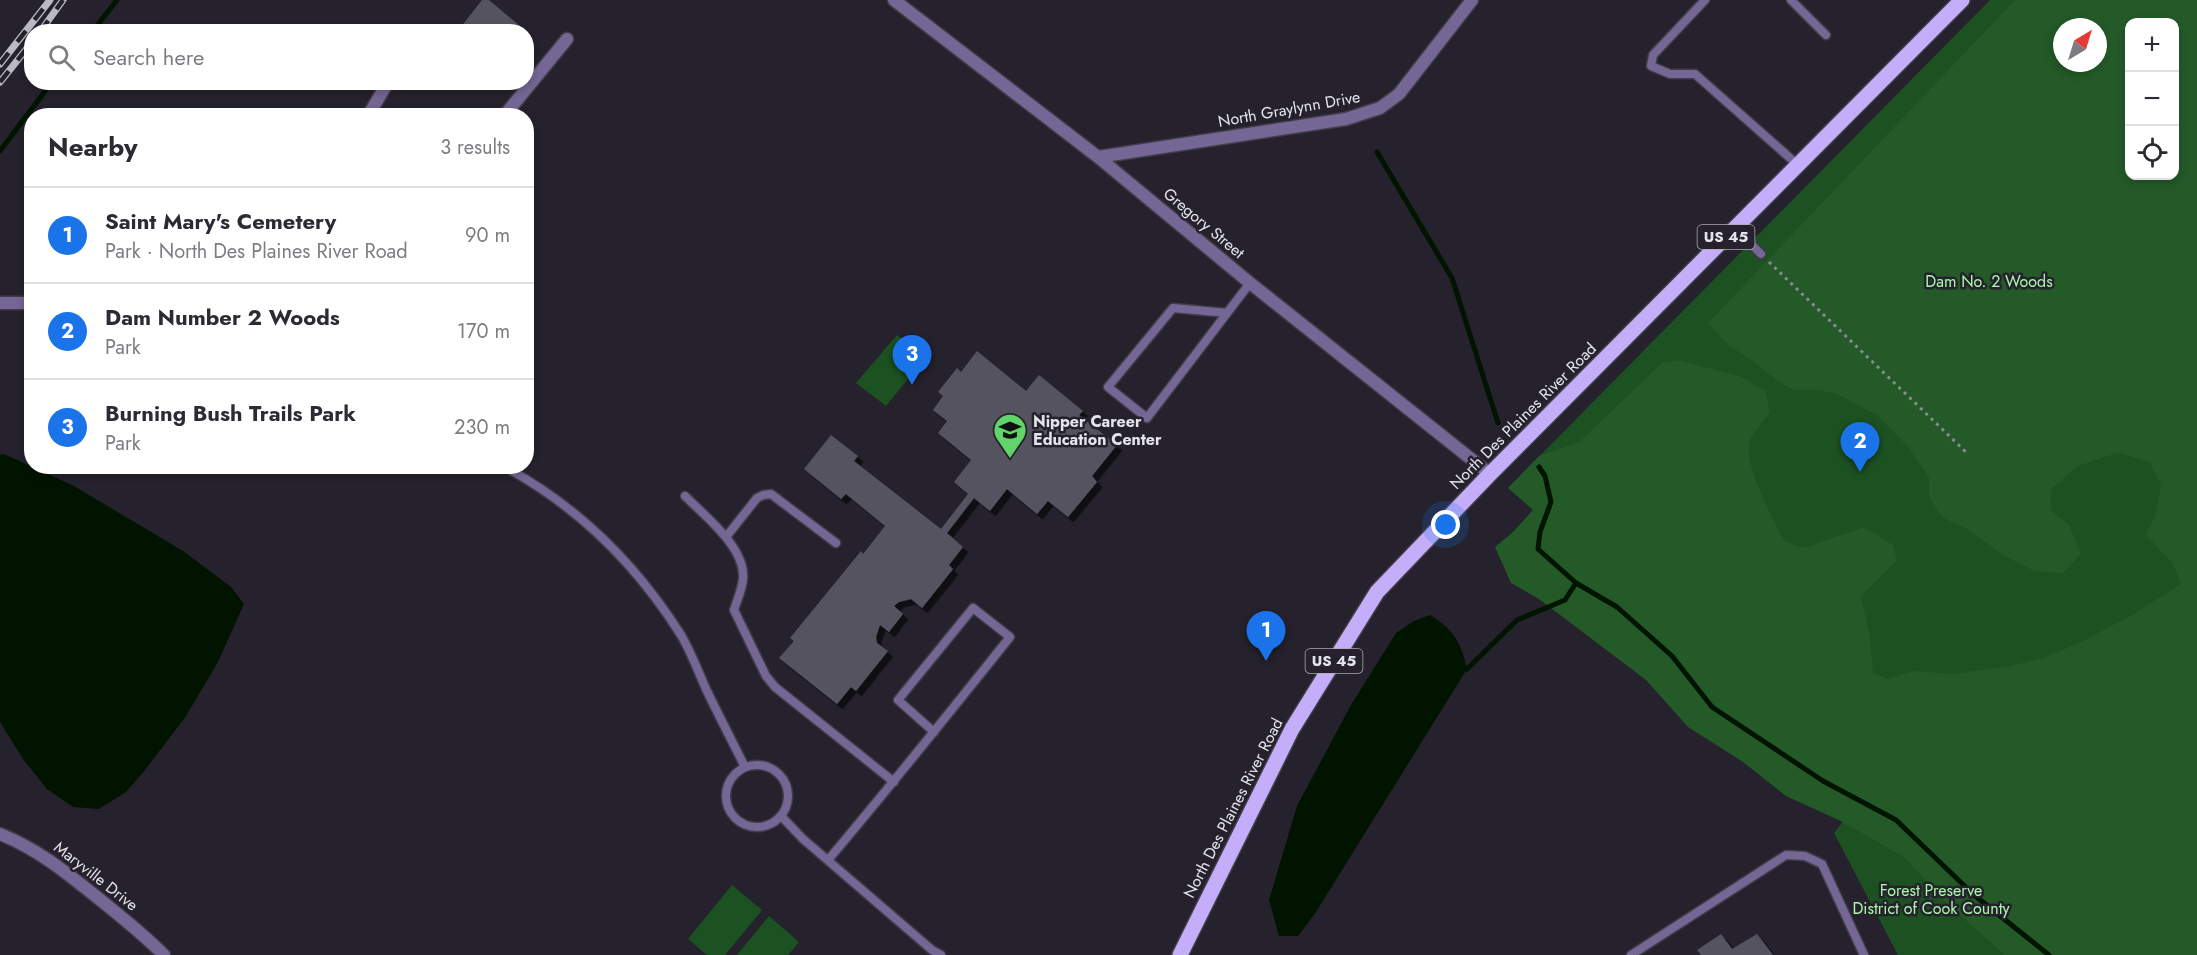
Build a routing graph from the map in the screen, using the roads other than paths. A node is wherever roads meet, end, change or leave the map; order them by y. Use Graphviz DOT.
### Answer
graph roads {
  1 [pos="894,0"];
  2 [pos="1472,0"];
  3 [pos="1705,0"];
  4 [pos="1791,0"];
  5 [pos="1962,0"];
  6 [pos="1826,35"];
  7 [pos="567,39"];
  8 [pos="534,79"];
  9 [pos="383,90"];
  10 [pos="525,90"];
  11 [pos="373,108"];
  12 [pos="511,108"];
  13 [pos="1098,157"];
  14 [pos="1798,165"];
  15 [pos="1735,228"];
  16 [pos="1761,254"];
  17 [pos="1250,283"];
  18 [pos="0,303"];
  19 [pos="24,303"];
  20 [pos="1227,313"];
  21 [pos="518,474"];
  22 [pos="1490,474"];
  23 [pos="685,496"];
  24 [pos="726,537"];
  25 [pos="836,543"];
  26 [pos="934,732"];
  27 [pos="745,768"];
  28 [pos="894,782"];
  29 [pos="781,816"];
  30 [pos="0,834"];
  31 [pos="828,860"];
  32 [pos="929,947"];
  33 [pos="164,955"];
  34 [pos="921,955"];
  35 [pos="941,955"];
  36 [pos="1180,955"];
  37 [pos="1631,955"];
  38 [pos="1864,955"];
  1 -- 13 [label="street, Gregory Street"];
  2 -- 13 [label="street, North Graylynn Drive"];
  3 -- 14 [label="lane"];
  4 -- 6 [label="lane"];
  5 -- 14 [label="main road, North Des Plaines River Road / US 45"];
  7 -- 8 [label="street"];
  9 -- 11 [label="street"];
  10 -- 12 [label="street"];
  13 -- 17 [label="street, Gregory Street"];
  14 -- 15 [label="main road, North Des Plaines River Road / US 45"];
  15 -- 16 [label="lane"];
  15 -- 22 [label="main road, North Des Plaines River Road / US 45"];
  17 -- 20 [label="lane"];
  17 -- 22 [label="street, Gregory Street"];
  18 -- 19 [label="street"];
  20 -- 20 [label="lane"];
  21 -- 27 [label="lane"];
  22 -- 36 [label="main road, North Des Plaines River Road / US 45"];
  23 -- 24 [label="lane"];
  24 -- 25 [label="lane"];
  24 -- 28 [label="lane"];
  26 -- 26 [label="lane"];
  26 -- 28 [label="lane"];
  27 -- 29 [label="lane"];
  27 -- 29 [label="lane"];
  28 -- 31 [label="lane"];
  29 -- 31 [label="lane"];
  30 -- 33 [label="street, Maryville Drive"];
  31 -- 32 [label="lane"];
  32 -- 34 [label="lane"];
  32 -- 35 [label="lane"];
  37 -- 38 [label="lane"];
}
